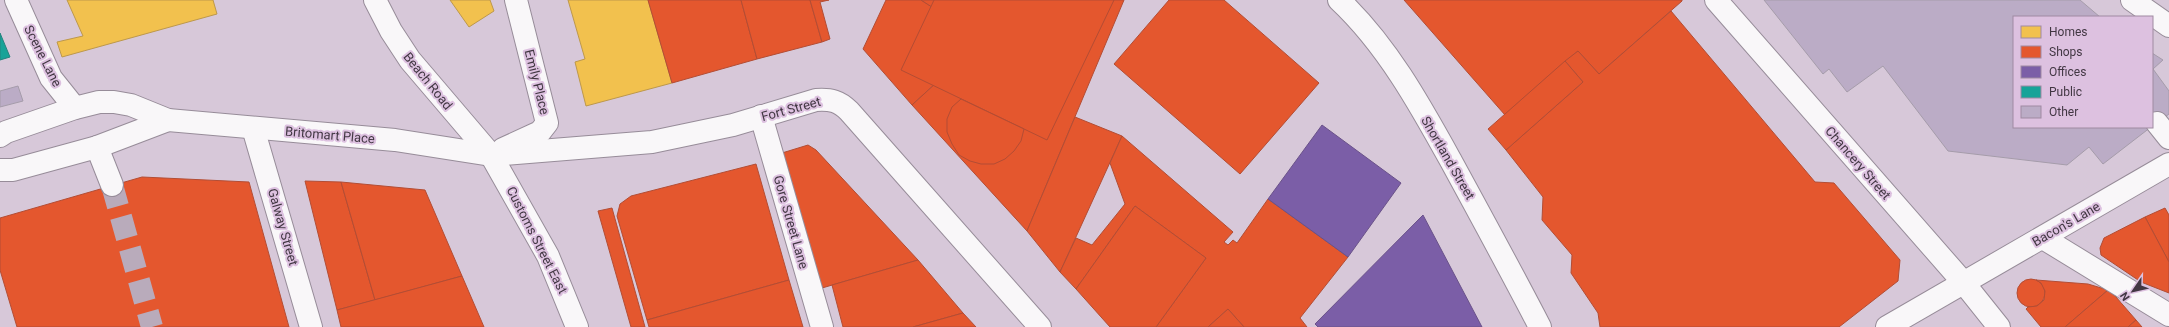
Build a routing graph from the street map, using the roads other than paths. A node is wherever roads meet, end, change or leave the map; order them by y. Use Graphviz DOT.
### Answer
graph roads {
  1 [pos="16,0"];
  2 [pos="375,0"];
  3 [pos="516,0"];
  4 [pos="1339,0"];
  5 [pos="1716,0"];
  6 [pos="2132,0"];
  7 [pos="2169,26"];
  8 [pos="75,108"];
  9 [pos="761,116"];
  10 [pos="168,120"];
  11 [pos="253,128"];
  12 [pos="0,136"];
  13 [pos="97,147"];
  14 [pos="491,155"];
  15 [pos="2169,164"];
  16 [pos="0,170"];
  17 [pos="112,185"];
  18 [pos="2043,238"];
  19 [pos="1963,282"];
  20 [pos="2169,315"];
  21 [pos="311,327"];
  22 [pos="577,327"];
  23 [pos="822,327"];
  24 [pos="1040,327"];
  25 [pos="1540,327"];
  26 [pos="1887,327"];
  27 [pos="1999,327"];
  1 -- 8 [label="street, Scene Lane"];
  2 -- 14 [label="street, Beach Road"];
  3 -- 14 [label="street, Emily Place"];
  4 -- 25 [label="street, Shortland Street"];
  5 -- 19 [label="street, Chancery Street"];
  6 -- 7 [label="street"];
  8 -- 10 [label="street, Britomart Place"];
  8 -- 12 [label="street, Britomart Place"];
  9 -- 14 [label="street, Fort Street"];
  9 -- 23 [label="street, Gore Street Lane"];
  9 -- 24 [label="street, Fort Street"];
  10 -- 11 [label="street, Britomart Place"];
  10 -- 13 [label="street, Britomart Place"];
  11 -- 14 [label="street, Britomart Place"];
  11 -- 21 [label="street, Galway Street"];
  13 -- 16 [label="street, Britomart Place"];
  13 -- 17 [label="street"];
  14 -- 22 [label="street, Customs Street East"];
  15 -- 18 [label="street, Bacon's Lane"];
  18 -- 19 [label="street, Bacon's Lane"];
  18 -- 20 [label="street"];
  19 -- 26 [label="street, Bacon's Lane"];
  19 -- 27 [label="street, Chancery Street"];
}
